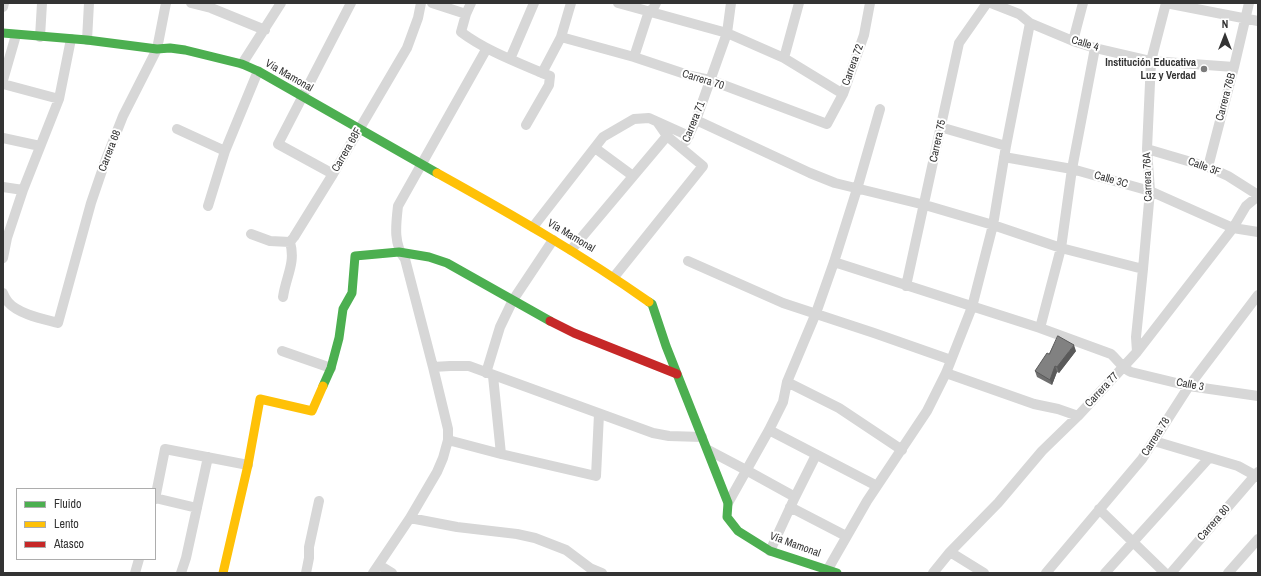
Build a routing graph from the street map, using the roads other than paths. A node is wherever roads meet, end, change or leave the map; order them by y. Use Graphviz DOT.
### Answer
graph roads {
  1 [pos="4,3"];
  2 [pos="42,3"];
  3 [pos="89,3"];
  4 [pos="166,3"];
  5 [pos="191,3"];
  6 [pos="281,3"];
  7 [pos="351,3"];
  8 [pos="421,3"];
  9 [pos="432,3"];
  10 [pos="471,3"];
  11 [pos="534,3"];
  12 [pos="571,3"];
  13 [pos="618,3"];
  14 [pos="656,3"];
  15 [pos="731,3"];
  16 [pos="799,3"];
  17 [pos="870,3"];
  18 [pos="987,3"];
  19 [pos="991,3"];
  20 [pos="1083,3"];
  21 [pos="1166,3"];
  22 [pos="1249,3"];
  23 [pos="1003,5"];
  24 [pos="3,7"];
  25 [pos="649,11"];
  26 [pos="466,14"];
  27 [pos="1245,18"];
  28 [pos="1258,21"];
  29 [pos="1030,23"];
  30 [pos="265,30"];
  31 [pos="3,33"];
  32 [pos="726,33"];
  33 [pos="16,35"];
  34 [pos="40,37"];
  35 [pos="561,37"];
  36 [pos="71,39"];
  37 [pos="87,40"];
  38 [pos="1073,42"];
  39 [pos="486,48"];
  40 [pos="1095,48"];
  41 [pos="157,49"];
  42 [pos="634,57"];
  43 [pos="784,58"];
  44 [pos="510,59"];
  45 [pos="1151,61"];
  46 [pos="242,64"];
  47 [pos="1234,67"];
  48 [pos="258,72"];
  49 [pos="542,73"];
  50 [pos="3,80"];
  51 [pos="710,80"];
  52 [pos="3,84"];
  53 [pos="843,94"];
  54 [pos="303,98"];
  55 [pos="59,99"];
  56 [pos="880,109"];
  57 [pos="696,120"];
  58 [pos="657,122"];
  59 [pos="827,124"];
  60 [pos="526,125"];
  61 [pos="940,127"];
  62 [pos="177,129"];
  63 [pos="359,130"];
  64 [pos="667,136"];
  65 [pos="689,136"];
  66 [pos="3,138"];
  67 [pos="40,146"];
  68 [pos="1006,146"];
  69 [pos="595,148"];
  70 [pos="683,149"];
  71 [pos="1147,149"];
  72 [pos="225,151"];
  73 [pos="1004,156"];
  74 [pos="421,164"];
  75 [pos="1208,167"];
  76 [pos="1072,169"];
  77 [pos="333,174"];
  78 [pos="633,176"];
  79 [pos="3,187"];
  80 [pos="857,189"];
  81 [pos="23,190"];
  82 [pos="1150,191"];
  83 [pos="1258,196"];
  84 [pos="925,205"];
  85 [pos="208,206"];
  86 [pos="993,225"];
  87 [pos="533,227"];
  88 [pos="1233,228"];
  89 [pos="1258,232"];
  90 [pos="251,234"];
  91 [pos="5,238"];
  92 [pos="553,240"];
  93 [pos="290,242"];
  94 [pos="1061,248"];
  95 [pos="571,250"];
  96 [pos="399,252"];
  97 [pos="3,258"];
  98 [pos="688,261"];
  99 [pos="834,262"];
  100 [pos="1143,269"];
  101 [pos="614,277"];
  102 [pos="906,286"];
  103 [pos="3,293"];
  104 [pos="1258,295"];
  105 [pos="283,297"];
  106 [pos="513,300"];
  107 [pos="972,307"];
  108 [pos="816,313"];
  109 [pos="1040,328"];
  110 [pos="282,351"];
  111 [pos="1137,352"];
  112 [pos="951,360"];
  113 [pos="433,367"];
  114 [pos="1123,367"];
  115 [pos="331,368"];
  116 [pos="946,373"];
  117 [pos="490,374"];
  118 [pos="677,374"];
  119 [pos="786,382"];
  120 [pos="1188,386"];
  121 [pos="1258,396"];
  122 [pos="599,414"];
  123 [pos="1078,416"];
  124 [pos="769,430"];
  125 [pos="702,437"];
  126 [pos="448,440"];
  127 [pos="1154,441"];
  128 [pos="708,450"];
  129 [pos="902,450"];
  130 [pos="501,454"];
  131 [pos="816,455"];
  132 [pos="208,457"];
  133 [pos="1209,458"];
  134 [pos="248,465"];
  135 [pos="746,470"];
  136 [pos="1257,475"];
  137 [pos="877,486"];
  138 [pos="156,494"];
  139 [pos="795,497"];
  140 [pos="156,499"];
  141 [pos="319,501"];
  142 [pos="728,503"];
  143 [pos="790,507"];
  144 [pos="197,508"];
  145 [pos="1099,509"];
  146 [pos="410,518"];
  147 [pos="846,536"];
  148 [pos="1258,539"];
  149 [pos="1133,542"];
  150 [pos="770,551"];
  151 [pos="950,552"];
  152 [pos="139,560"];
  153 [pos="376,569"];
  154 [pos="832,571"];
  155 [pos="135,573"];
  156 [pos="181,573"];
  157 [pos="223,573"];
  158 [pos="306,573"];
  159 [pos="392,573"];
  160 [pos="602,573"];
  161 [pos="933,573"];
  162 [pos="984,573"];
  163 [pos="1046,573"];
  164 [pos="1105,573"];
  165 [pos="1165,573"];
  166 [pos="1171,573"];
  167 [pos="1228,573"];
  1 -- 24 [label="street"];
  2 -- 34 [label="street"];
  3 -- 37 [label="street"];
  4 -- 41 [label="street, Carrera 68"];
  5 -- 30 [label="street"];
  6 -- 30 [label="street"];
  7 -- 54 [label="street"];
  8 -- 63 [label="street, Carrera 68F"];
  9 -- 26 [label="street"];
  10 -- 26 [label="street"];
  11 -- 44 [label="street"];
  12 -- 35 [label="street"];
  13 -- 25 [label="street"];
  14 -- 25 [label="street"];
  15 -- 32 [label="street, Carrera 71"];
  16 -- 43 [label="street"];
  17 -- 53 [label="street, Carrera 72"];
  18 -- 61 [label="street, Carrera 75"];
  19 -- 23 [label="street, Calle 4"];
  20 -- 38 [label="street"];
  21 -- 27 [label="street"];
  21 -- 45 [label="street, Carrera 76A"];
  22 -- 27 [label="street, Carrera 76B"];
  23 -- 29 [label="street, Calle 4"];
  25 -- 32 [label="street"];
  25 -- 42 [label="street"];
  26 -- 39 [label="street"];
  27 -- 28 [label="street"];
  27 -- 47 [label="street, Carrera 76B"];
  29 -- 38 [label="street, Calle 4"];
  29 -- 68 [label="street"];
  30 -- 46 [label="street"];
  31 -- 33 [label="street, Vía Mamonal"];
  32 -- 43 [label="street"];
  32 -- 51 [label="street, Carrera 71"];
  33 -- 34 [label="street, Vía Mamonal"];
  33 -- 50 [label="street"];
  34 -- 36 [label="street, Vía Mamonal"];
  35 -- 42 [label="street, Carrera 70"];
  35 -- 49 [label="street"];
  36 -- 37 [label="street, Vía Mamonal"];
  36 -- 55 [label="street"];
  37 -- 41 [label="street, Vía Mamonal"];
  38 -- 40 [label="street, Calle 4"];
  39 -- 44 [label="street"];
  39 -- 74 [label="street"];
  40 -- 45 [label="street, Calle 4"];
  40 -- 76 [label="street"];
  41 -- 46 [label="street, Vía Mamonal"];
  41 -- 103 [label="street, Carrera 68"];
  42 -- 51 [label="street, Carrera 70"];
  43 -- 53 [label="street"];
  44 -- 49 [label="street"];
  45 -- 47 [label="street, Calle 4"];
  45 -- 71 [label="street, Carrera 76A"];
  46 -- 48 [label="street, Vía Mamonal"];
  47 -- 75 [label="street, Carrera 76B"];
  48 -- 54 [label="street, Vía Mamonal"];
  48 -- 72 [label="street"];
  49 -- 60 [label="street"];
  51 -- 57 [label="street, Carrera 71"];
  51 -- 59 [label="street, Carrera 70"];
  52 -- 55 [label="street"];
  53 -- 59 [label="street, Carrera 72"];
  54 -- 63 [label="street, Vía Mamonal"];
  54 -- 77 [label="street"];
  55 -- 67 [label="street"];
  56 -- 80 [label="street"];
  57 -- 65 [label="street, Carrera 71"];
  57 -- 80 [label="street"];
  58 -- 64 [label="street"];
  58 -- 65 [label="street"];
  58 -- 69 [label="street"];
  61 -- 68 [label="street"];
  61 -- 84 [label="street, Carrera 75"];
  62 -- 72 [label="street"];
  63 -- 74 [label="street, Vía Mamonal"];
  63 -- 77 [label="street, Carrera 68F"];
  64 -- 70 [label="street"];
  64 -- 78 [label="street"];
  65 -- 70 [label="street, Carrera 71"];
  66 -- 67 [label="street"];
  67 -- 81 [label="street"];
  68 -- 73 [label="street"];
  69 -- 78 [label="street"];
  69 -- 87 [label="street"];
  70 -- 101 [label="street, Carrera 71"];
  71 -- 75 [label="street, Calle 3F"];
  71 -- 82 [label="street, Carrera 76A"];
  72 -- 85 [label="street"];
  73 -- 76 [label="street, Calle 3C"];
  73 -- 86 [label="street"];
  74 -- 87 [label="street, Vía Mamonal"];
  74 -- 96 [label="street"];
  75 -- 83 [label="street, Calle 3F"];
  76 -- 82 [label="street, Calle 3C"];
  76 -- 94 [label="street"];
  77 -- 93 [label="street, Carrera 68F"];
  78 -- 95 [label="street"];
  79 -- 81 [label="street"];
  80 -- 84 [label="street"];
  80 -- 99 [label="street"];
  81 -- 91 [label="street"];
  82 -- 88 [label="street, Calle 3C"];
  82 -- 100 [label="street, Carrera 76A"];
  83 -- 88 [label="street, Carrera 77"];
  84 -- 86 [label="street"];
  84 -- 102 [label="street, Carrera 75"];
  86 -- 94 [label="street"];
  86 -- 107 [label="street"];
  87 -- 92 [label="street, Vía Mamonal"];
  88 -- 89 [label="street, Calle 3C"];
  88 -- 111 [label="street, Carrera 77"];
  90 -- 93 [label="street"];
  91 -- 97 [label="street"];
  92 -- 95 [label="street, Vía Mamonal"];
  92 -- 106 [label="street"];
  93 -- 105 [label="street"];
  94 -- 100 [label="street"];
  94 -- 109 [label="street"];
  95 -- 101 [label="street, Vía Mamonal"];
  96 -- 106 [label="street"];
  96 -- 113 [label="street"];
  96 -- 115 [label="street"];
  98 -- 108 [label="street"];
  99 -- 102 [label="street"];
  99 -- 108 [label="street"];
  100 -- 111 [label="street, Carrera 76A"];
  101 -- 118 [label="street, Vía Mamonal"];
  102 -- 107 [label="street"];
  104 -- 120 [label="street, Carrera 78"];
  106 -- 117 [label="street"];
  106 -- 118 [label="street"];
  107 -- 109 [label="street"];
  107 -- 112 [label="street"];
  108 -- 112 [label="street"];
  108 -- 119 [label="street"];
  109 -- 114 [label="street"];
  110 -- 115 [label="street"];
  111 -- 114 [label="street, Carrera 77"];
  112 -- 116 [label="street"];
  113 -- 117 [label="street"];
  113 -- 126 [label="street"];
  114 -- 120 [label="street, Calle 3"];
  114 -- 123 [label="street, Carrera 77"];
  115 -- 134 [label="street"];
  116 -- 123 [label="street"];
  116 -- 129 [label="street"];
  117 -- 122 [label="street"];
  117 -- 130 [label="street"];
  118 -- 125 [label="street, Vía Mamonal"];
  119 -- 124 [label="street"];
  119 -- 129 [label="street"];
  120 -- 121 [label="street, Calle 3"];
  120 -- 127 [label="street, Carrera 78"];
  122 -- 125 [label="street"];
  122 -- 130 [label="street"];
  123 -- 151 [label="street, Carrera 77"];
  124 -- 131 [label="street"];
  124 -- 135 [label="street"];
  125 -- 128 [label="street, Vía Mamonal"];
  126 -- 130 [label="street"];
  126 -- 146 [label="street"];
  127 -- 133 [label="street"];
  127 -- 145 [label="street, Carrera 78"];
  128 -- 135 [label="street"];
  128 -- 142 [label="street, Vía Mamonal"];
  129 -- 137 [label="street"];
  131 -- 137 [label="street"];
  131 -- 139 [label="street"];
  132 -- 134 [label="street"];
  132 -- 138 [label="street"];
  132 -- 144 [label="street"];
  133 -- 136 [label="street"];
  133 -- 149 [label="street"];
  134 -- 157 [label="street"];
  135 -- 139 [label="street"];
  135 -- 142 [label="street"];
  136 -- 166 [label="street, Carrera 80"];
  137 -- 147 [label="street"];
  139 -- 143 [label="street"];
  140 -- 144 [label="street"];
  141 -- 158 [label="street"];
  142 -- 150 [label="street, Vía Mamonal"];
  143 -- 147 [label="street"];
  143 -- 150 [label="street"];
  144 -- 156 [label="street"];
  145 -- 149 [label="street"];
  145 -- 163 [label="street, Carrera 78"];
  146 -- 153 [label="street"];
  146 -- 160 [label="street"];
  147 -- 154 [label="street"];
  148 -- 167 [label="street"];
  149 -- 164 [label="street"];
  149 -- 165 [label="street"];
  150 -- 154 [label="street, Vía Mamonal"];
  151 -- 161 [label="street, Carrera 77"];
  151 -- 162 [label="street"];
  152 -- 155 [label="street"];
  153 -- 159 [label="street"];
}
